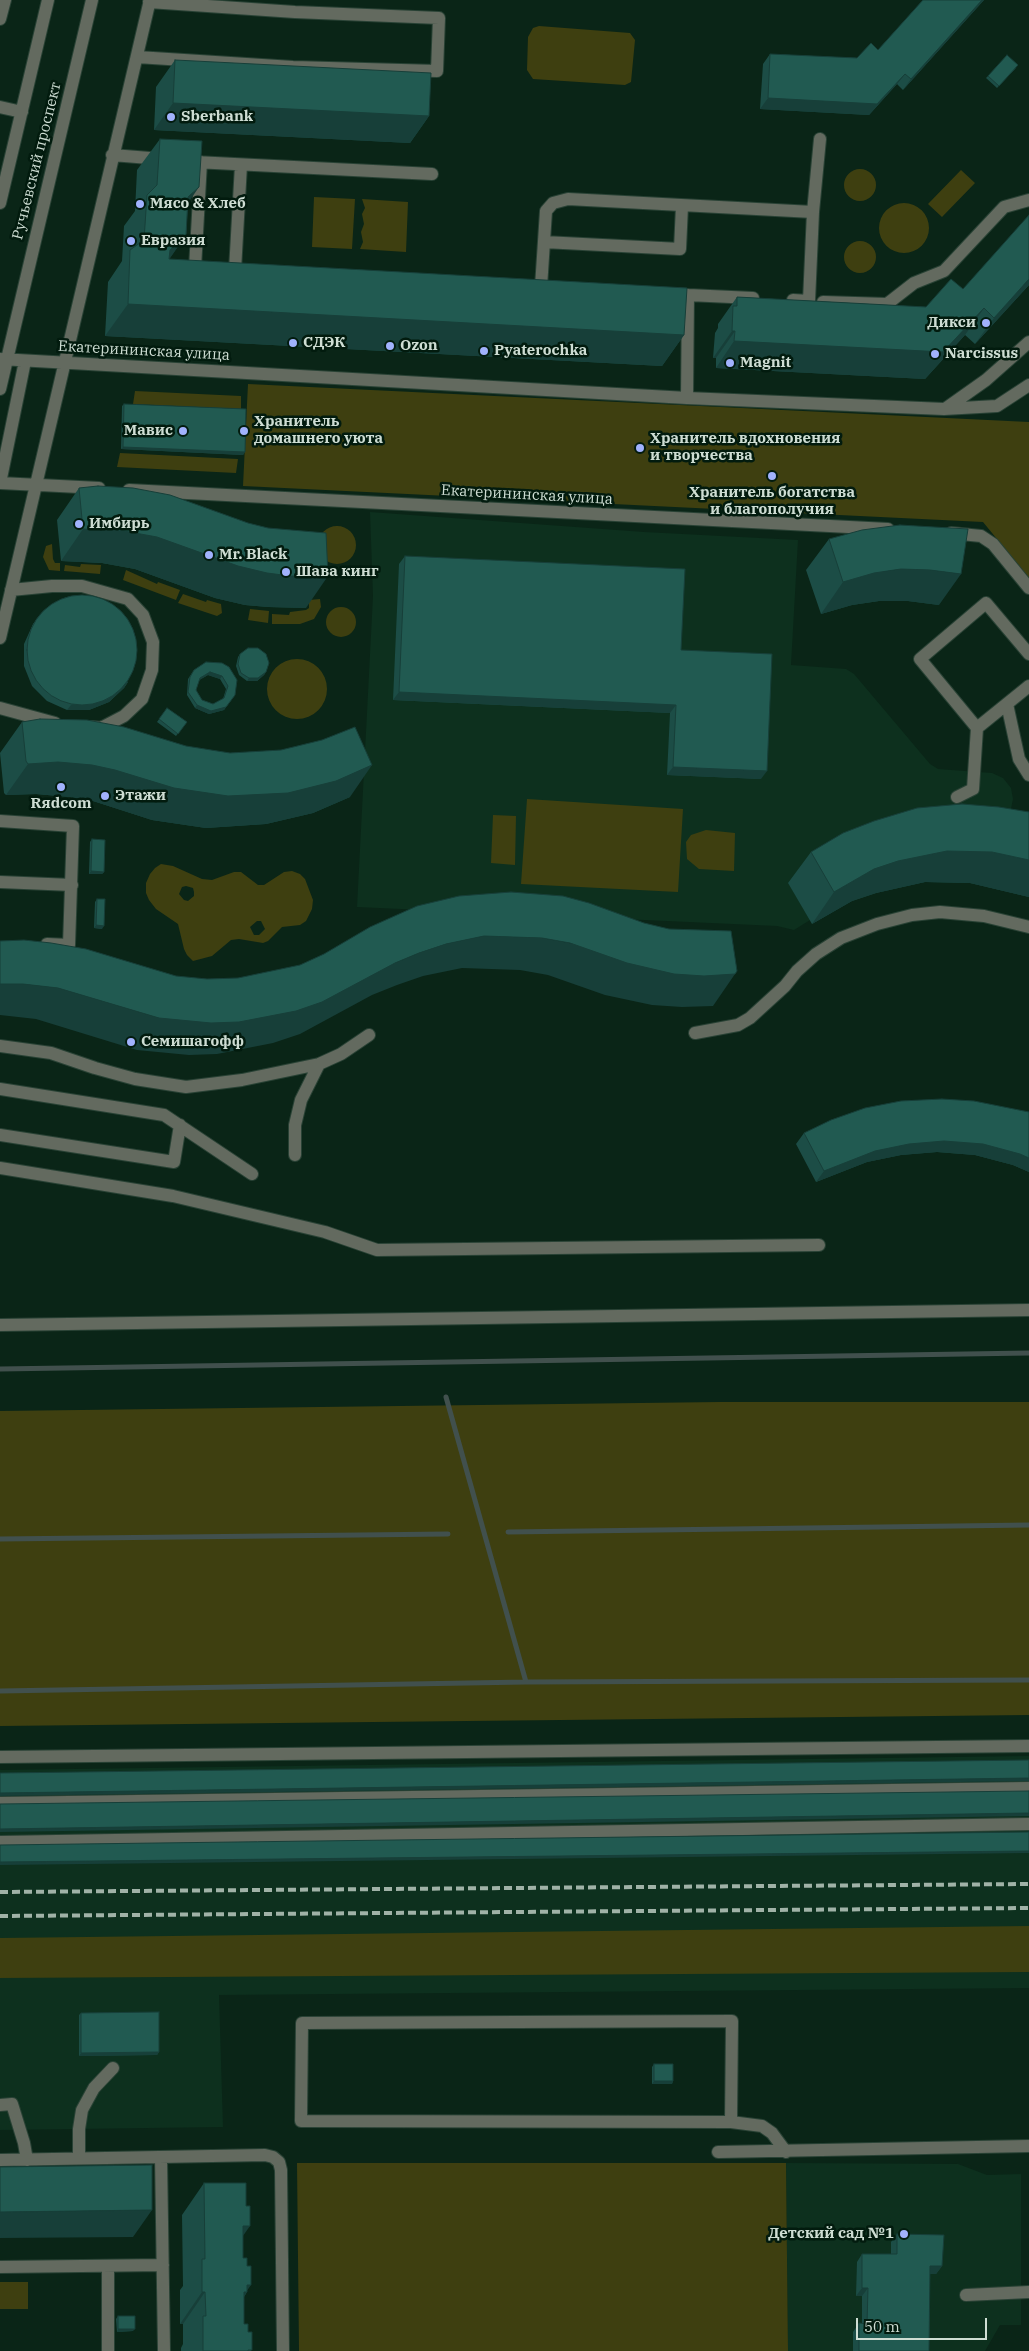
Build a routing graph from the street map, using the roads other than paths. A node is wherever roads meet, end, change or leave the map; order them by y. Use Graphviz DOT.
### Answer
graph roads {
  1 [pos="5,0"];
  2 [pos="48,0"];
  3 [pos="92,0"];
  4 [pos="149,1"];
  5 [pos="0,19"];
  6 [pos="137,57"];
  7 [pos="0,107"];
  8 [pos="22,112"];
  9 [pos="820,139"];
  10 [pos="112,155"];
  11 [pos="201,162"];
  12 [pos="241,164"];
  13 [pos="432,174"];
  14 [pos="1029,200"];
  15 [pos="0,203"];
  16 [pos="682,206"];
  17 [pos="813,212"];
  18 [pos="544,242"];
  19 [pos="235,270"];
  20 [pos="251,271"];
  21 [pos="541,286"];
  22 [pos="659,294"];
  23 [pos="688,296"];
  24 [pos="762,299"];
  25 [pos="781,300"];
  26 [pos="809,301"];
  27 [pos="1029,342"];
  28 [pos="3,359"];
  29 [pos="25,361"];
  30 [pos="65,364"];
  31 [pos="1029,385"];
  32 [pos="0,389"];
  33 [pos="686,398"];
  34 [pos="944,410"];
  35 [pos="0,483"];
  36 [pos="36,486"];
  37 [pos="903,530"];
  38 [pos="940,532"];
  39 [pos="1029,588"];
  40 [pos="12,590"];
  41 [pos="0,638"];
  42 [pos="1029,654"];
  43 [pos="1029,686"];
  44 [pos="1007,704"];
  45 [pos="0,708"];
  46 [pos="65,725"];
  47 [pos="83,726"];
  48 [pos="977,728"];
  49 [pos="1029,775"];
  50 [pos="957,797"];
  51 [pos="0,821"];
  52 [pos="0,882"];
  53 [pos="72,885"];
  54 [pos="1029,927"];
  55 [pos="30,943"];
  56 [pos="696,1033"];
  57 [pos="369,1035"];
  58 [pos="0,1046"];
  59 [pos="319,1064"];
  60 [pos="0,1089"];
  61 [pos="180,1125"];
  62 [pos="0,1135"];
  63 [pos="295,1155"];
  64 [pos="0,1168"];
  65 [pos="252,1174"];
  66 [pos="819,1245"];
  67 [pos="1029,1310"];
  68 [pos="0,1325"];
  69 [pos="1029,1746"];
  70 [pos="0,1757"];
  71 [pos="1029,1788"];
  72 [pos="0,1803"];
  73 [pos="1029,1824"];
  74 [pos="0,1842"];
  75 [pos="113,2068"];
  76 [pos="0,2105"];
  77 [pos="731,2122"];
  78 [pos="1029,2146"];
  79 [pos="718,2152"];
  80 [pos="786,2152"];
  81 [pos="161,2157"];
  82 [pos="79,2158"];
  83 [pos="0,2160"];
  84 [pos="27,2160"];
  85 [pos="163,2265"];
  86 [pos="108,2266"];
  87 [pos="0,2267"];
  88 [pos="1029,2292"];
  89 [pos="966,2295"];
  90 [pos="108,2351"];
  91 [pos="164,2351"];
  92 [pos="283,2351"];
  1 -- 5 [label="street"];
  2 -- 8 [label="street"];
  3 -- 28 [label="street, Ручьевский проспект"];
  4 -- 6 [label="street"];
  4 -- 6 [label="street"];
  6 -- 10 [label="street"];
  7 -- 8 [label="street"];
  8 -- 15 [label="street"];
  9 -- 17 [label="street"];
  10 -- 11 [label="street"];
  10 -- 30 [label="street"];
  11 -- 12 [label="street"];
  11 -- 19 [label="street"];
  12 -- 13 [label="street"];
  12 -- 19 [label="street"];
  14 -- 26 [label="street"];
  16 -- 17 [label="street"];
  16 -- 18 [label="street"];
  16 -- 18 [label="street"];
  17 -- 26 [label="street"];
  18 -- 21 [label="street"];
  19 -- 20 [label="street"];
  22 -- 23 [label="street"];
  23 -- 24 [label="street"];
  23 -- 33 [label="street"];
  25 -- 26 [label="street"];
  27 -- 34 [label="street"];
  28 -- 29 [label="street, Екатерининская улица"];
  28 -- 32 [label="street, Ручьевский проспект"];
  29 -- 30 [label="street, Екатерининская улица"];
  29 -- 35 [label="street"];
  30 -- 33 [label="street, Екатерининская улица"];
  30 -- 36 [label="street"];
  31 -- 34 [label="street, Екатерининская улица"];
  33 -- 34 [label="street, Екатерининская улица"];
  35 -- 36 [label="street, Екатерининская улица"];
  36 -- 37 [label="street, Екатерининская улица"];
  36 -- 40 [label="street"];
  38 -- 39 [label="street"];
  40 -- 41 [label="street"];
  40 -- 47 [label="street"];
  42 -- 48 [label="street"];
  43 -- 44 [label="street"];
  44 -- 48 [label="street"];
  44 -- 49 [label="street"];
  45 -- 46 [label="street"];
  48 -- 50 [label="street"];
  51 -- 53 [label="street"];
  52 -- 53 [label="street"];
  53 -- 55 [label="street"];
  54 -- 56 [label="street"];
  57 -- 59 [label="street"];
  58 -- 59 [label="street"];
  59 -- 63 [label="street"];
  60 -- 61 [label="street"];
  61 -- 62 [label="street"];
  61 -- 65 [label="street"];
  64 -- 66 [label="street"];
  67 -- 68 [label="street"];
  69 -- 70 [label="street"];
  71 -- 72 [label="street"];
  73 -- 74 [label="street"];
  75 -- 82 [label="street"];
  76 -- 84 [label="street"];
  77 -- 77 [label="street"];
  77 -- 80 [label="street"];
  78 -- 80 [label="street"];
  79 -- 80 [label="street"];
  81 -- 82 [label="street"];
  81 -- 85 [label="street"];
  81 -- 92 [label="street"];
  82 -- 84 [label="street"];
  83 -- 84 [label="street"];
  85 -- 86 [label="street"];
  85 -- 91 [label="street"];
  86 -- 87 [label="street"];
  86 -- 90 [label="street"];
  88 -- 89 [label="street"];
}
